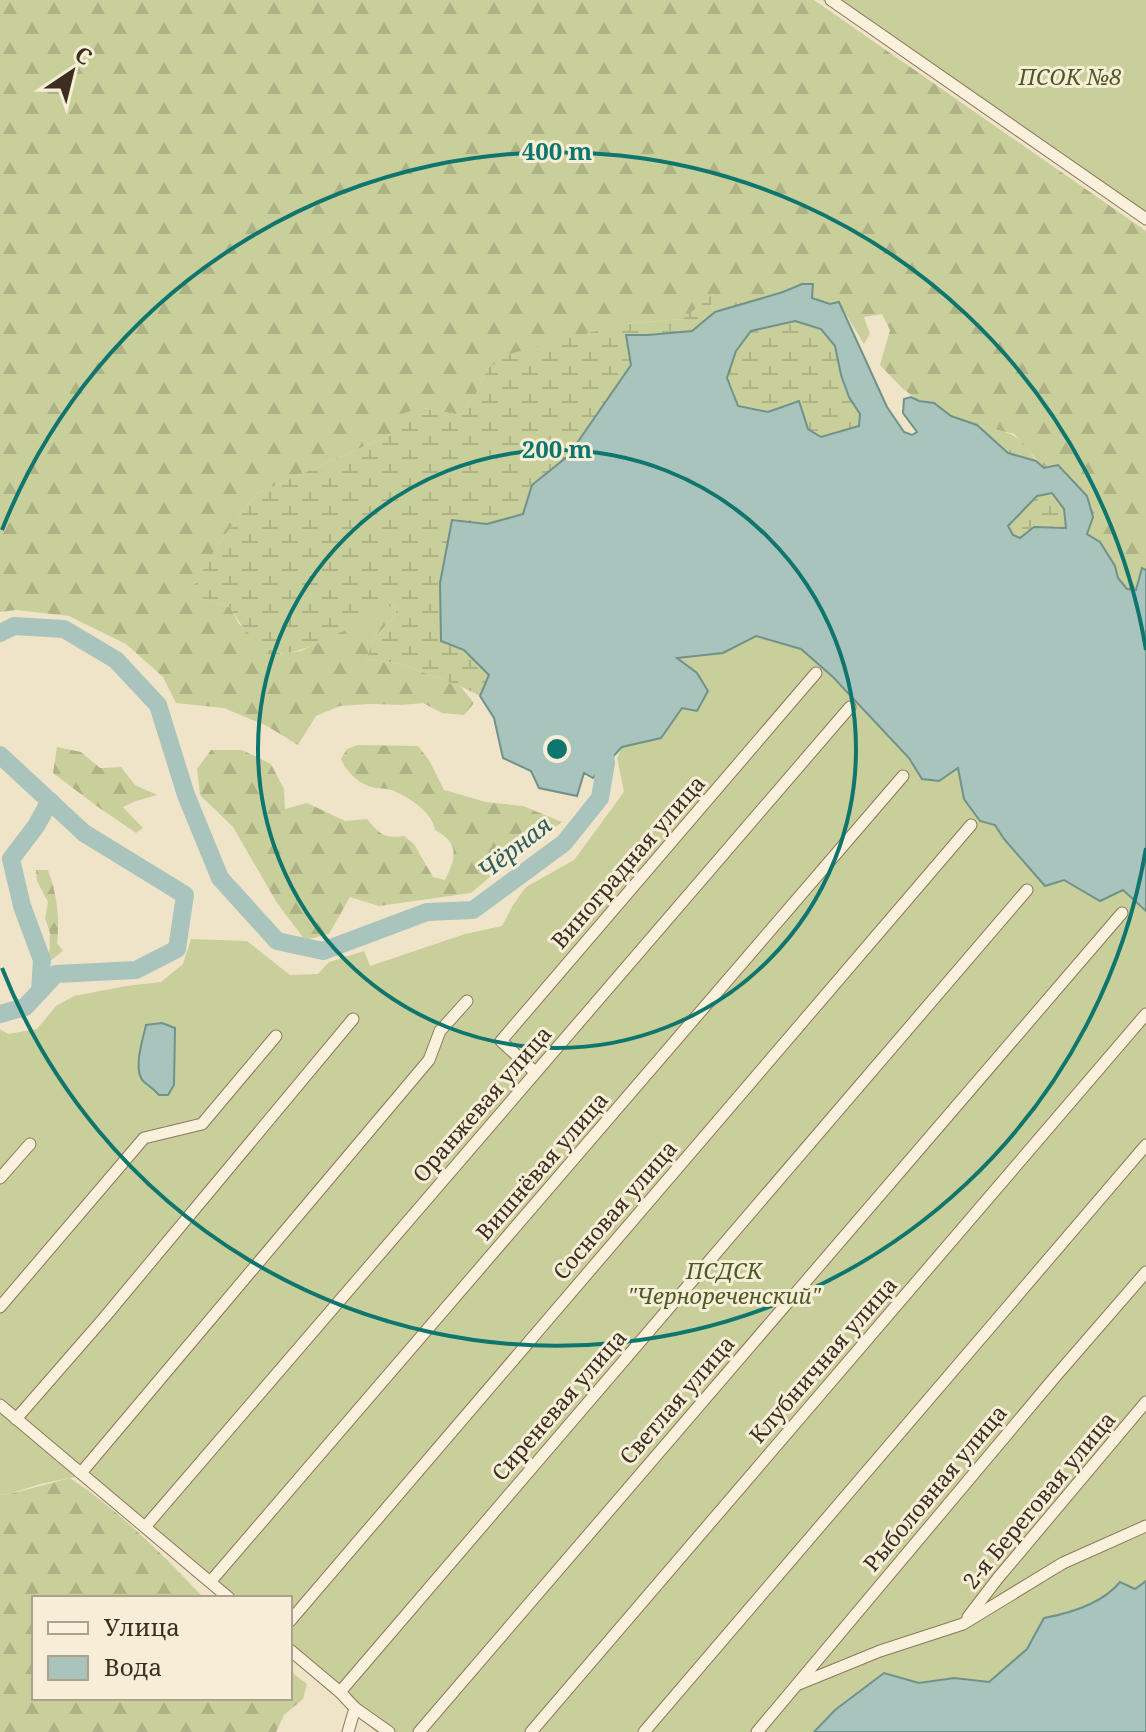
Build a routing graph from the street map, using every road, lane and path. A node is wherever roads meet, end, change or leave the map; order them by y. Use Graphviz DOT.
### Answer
graph roads {
  1 [pos="831,0"];
  2 [pos="1146,219"];
  3 [pos="816,673"];
  4 [pos="850,707"];
  5 [pos="903,776"];
  6 [pos="971,825"];
  7 [pos="1027,890"];
  8 [pos="1122,913"];
  9 [pos="467,1001"];
  10 [pos="1146,1014"];
  11 [pos="353,1019"];
  12 [pos="276,1036"];
  13 [pos="535,1072"];
  14 [pos="30,1144"];
  15 [pos="1146,1145"];
  16 [pos="0,1178"];
  17 [pos="1146,1272"];
  18 [pos="0,1307"];
  19 [pos="1146,1402"];
  20 [pos="0,1405"];
  21 [pos="16,1419"];
  22 [pos="81,1473"];
  23 [pos="1146,1526"];
  24 [pos="145,1527"];
  25 [pos="211,1581"];
  26 [pos="227,1596"];
  27 [pos="292,1619"];
  28 [pos="963,1624"];
  29 [pos="292,1652"];
  30 [pos="798,1685"];
  31 [pos="340,1692"];
  32 [pos="355,1708"];
  33 [pos="348,1732"];
  34 [pos="389,1732"];
  35 [pos="419,1732"];
  36 [pos="531,1732"];
  37 [pos="644,1732"];
  38 [pos="757,1732"];
  1 -- 2 [label="street"];
  3 -- 13 [label="street, Виноградная улица"];
  4 -- 13 [label="street, Оранжевая улица"];
  5 -- 25 [label="street, Вишнёвая улица"];
  6 -- 27 [label="street, Сосновая улица"];
  7 -- 31 [label="street, Сиреневая улица"];
  8 -- 35 [label="street, Светлая улица"];
  9 -- 22 [label="street"];
  10 -- 36 [label="street, Клубничная улица"];
  11 -- 21 [label="street"];
  12 -- 18 [label="street"];
  13 -- 24 [label="street, Оранжевая улица"];
  14 -- 16 [label="street"];
  15 -- 37 [label="street"];
  17 -- 30 [label="street, Рыболовная улица"];
  19 -- 28 [label="street, 2-я Береговая улица"];
  20 -- 21 [label="street"];
  21 -- 22 [label="street"];
  22 -- 24 [label="street"];
  23 -- 28 [label="street"];
  24 -- 25 [label="street"];
  25 -- 26 [label="street"];
  28 -- 30 [label="street"];
  29 -- 31 [label="street"];
  30 -- 38 [label="street, Рыболовная улица"];
  31 -- 32 [label="street"];
  32 -- 33 [label="street"];
  32 -- 34 [label="street"];
}
